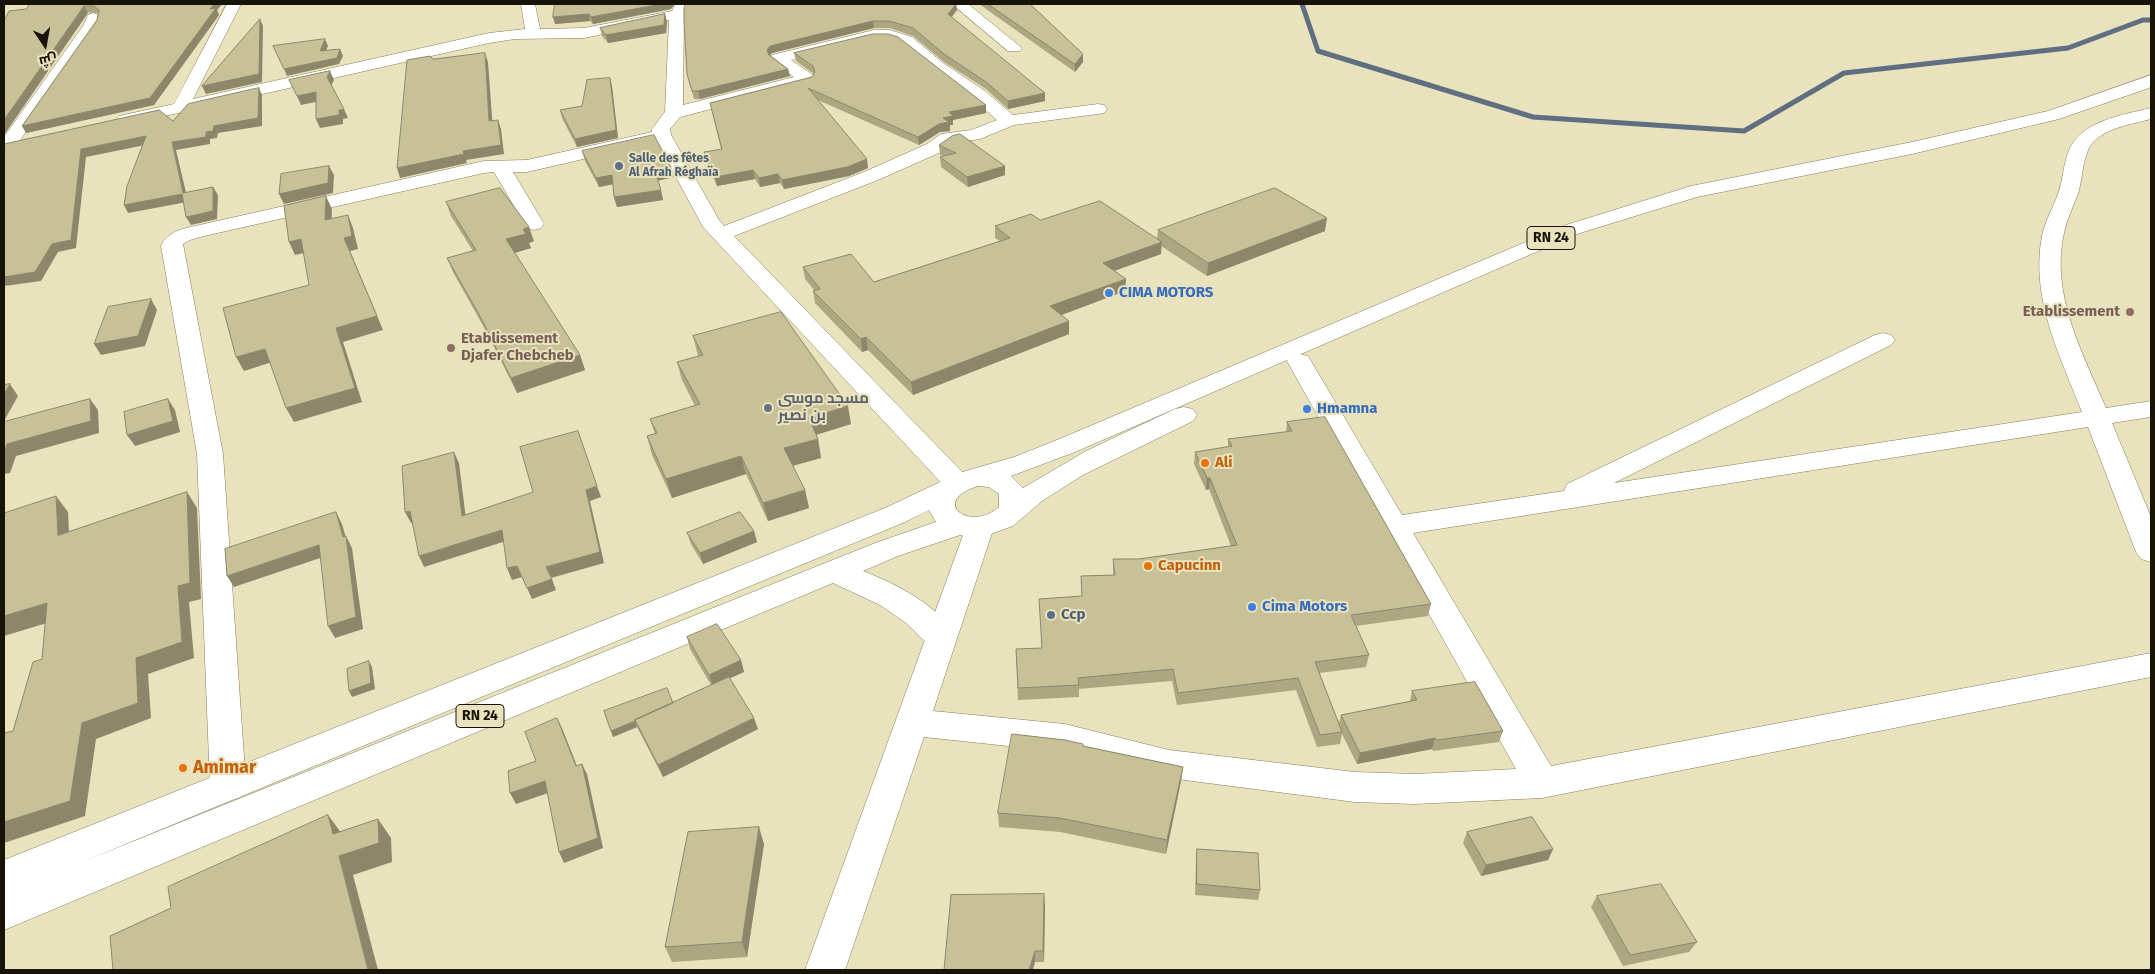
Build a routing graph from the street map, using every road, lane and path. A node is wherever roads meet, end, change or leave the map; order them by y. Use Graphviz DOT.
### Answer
graph roads {
  1 [pos="234,4"];
  2 [pos="528,4"];
  3 [pos="959,4"];
  4 [pos="680,9"];
  5 [pos="93,18"];
  6 [pos="533,33"];
  7 [pos="1014,48"];
  8 [pos="2151,80"];
  9 [pos="2151,98"];
  10 [pos="180,108"];
  11 [pos="1098,109"];
  12 [pos="674,113"];
  13 [pos="2151,113"];
  14 [pos="1009,121"];
  15 [pos="113,122"];
  16 [pos="2087,128"];
  17 [pos="662,135"];
  18 [pos="26,141"];
  19 [pos="5,146"];
  20 [pos="500,166"];
  21 [pos="534,224"];
  22 [pos="721,234"];
  23 [pos="1883,340"];
  24 [pos="1299,361"];
  25 [pos="2151,409"];
  26 [pos="2097,418"];
  27 [pos="960,483"];
  28 [pos="1553,502"];
  29 [pos="1013,510"];
  30 [pos="970,526"];
  31 [pos="1394,526"];
  32 [pos="2151,552"];
  33 [pos="832,572"];
  34 [pos="941,638"];
  35 [pos="2151,665"];
  36 [pos="912,722"];
  37 [pos="1542,783"];
  38 [pos="228,786"];
  39 [pos="4,877"];
  40 [pos="4,912"];
  41 [pos="825,970"];
  1 -- 10 [label="main road"];
  2 -- 6 [label="main road"];
  3 -- 7 [label="main road"];
  4 -- 6 [label="main road"];
  4 -- 12 [label="main road"];
  5 -- 19 [label="main road"];
  6 -- 10 [label="main road"];
  8 -- 27 [label="main road, RN 24"];
  9 -- 16 [label="main road, RN 24"];
  10 -- 15 [label="main road"];
  11 -- 14 [label="main road"];
  12 -- 14 [label="main road"];
  12 -- 17 [label="main road"];
  13 -- 16 [label="main road, RN 24"];
  14 -- 22 [label="main road"];
  16 -- 24 [label="main road, RN 24"];
  16 -- 26 [label="main road"];
  17 -- 20 [label="main road"];
  17 -- 22 [label="main road"];
  18 -- 19 [label="main road"];
  20 -- 21 [label="main road"];
  20 -- 38 [label="main road"];
  22 -- 27 [label="main road"];
  23 -- 28 [label="main road"];
  24 -- 29 [label="main road, RN 24"];
  24 -- 31 [label="main road"];
  25 -- 26 [label="main road"];
  26 -- 28 [label="main road"];
  26 -- 32 [label="main road"];
  27 -- 29 [label="main road"];
  27 -- 30 [label="main road"];
  27 -- 38 [label="main road, RN 24"];
  28 -- 31 [label="main road"];
  29 -- 30 [label="main road"];
  30 -- 33 [label="main road, RN 24"];
  30 -- 34 [label="main road"];
  31 -- 37 [label="main road"];
  33 -- 34 [label="main road"];
  33 -- 40 [label="main road, RN 24"];
  34 -- 36 [label="main road"];
  35 -- 37 [label="main road"];
  36 -- 37 [label="main road"];
  36 -- 41 [label="main road"];
  38 -- 39 [label="main road, RN 24"];
}
